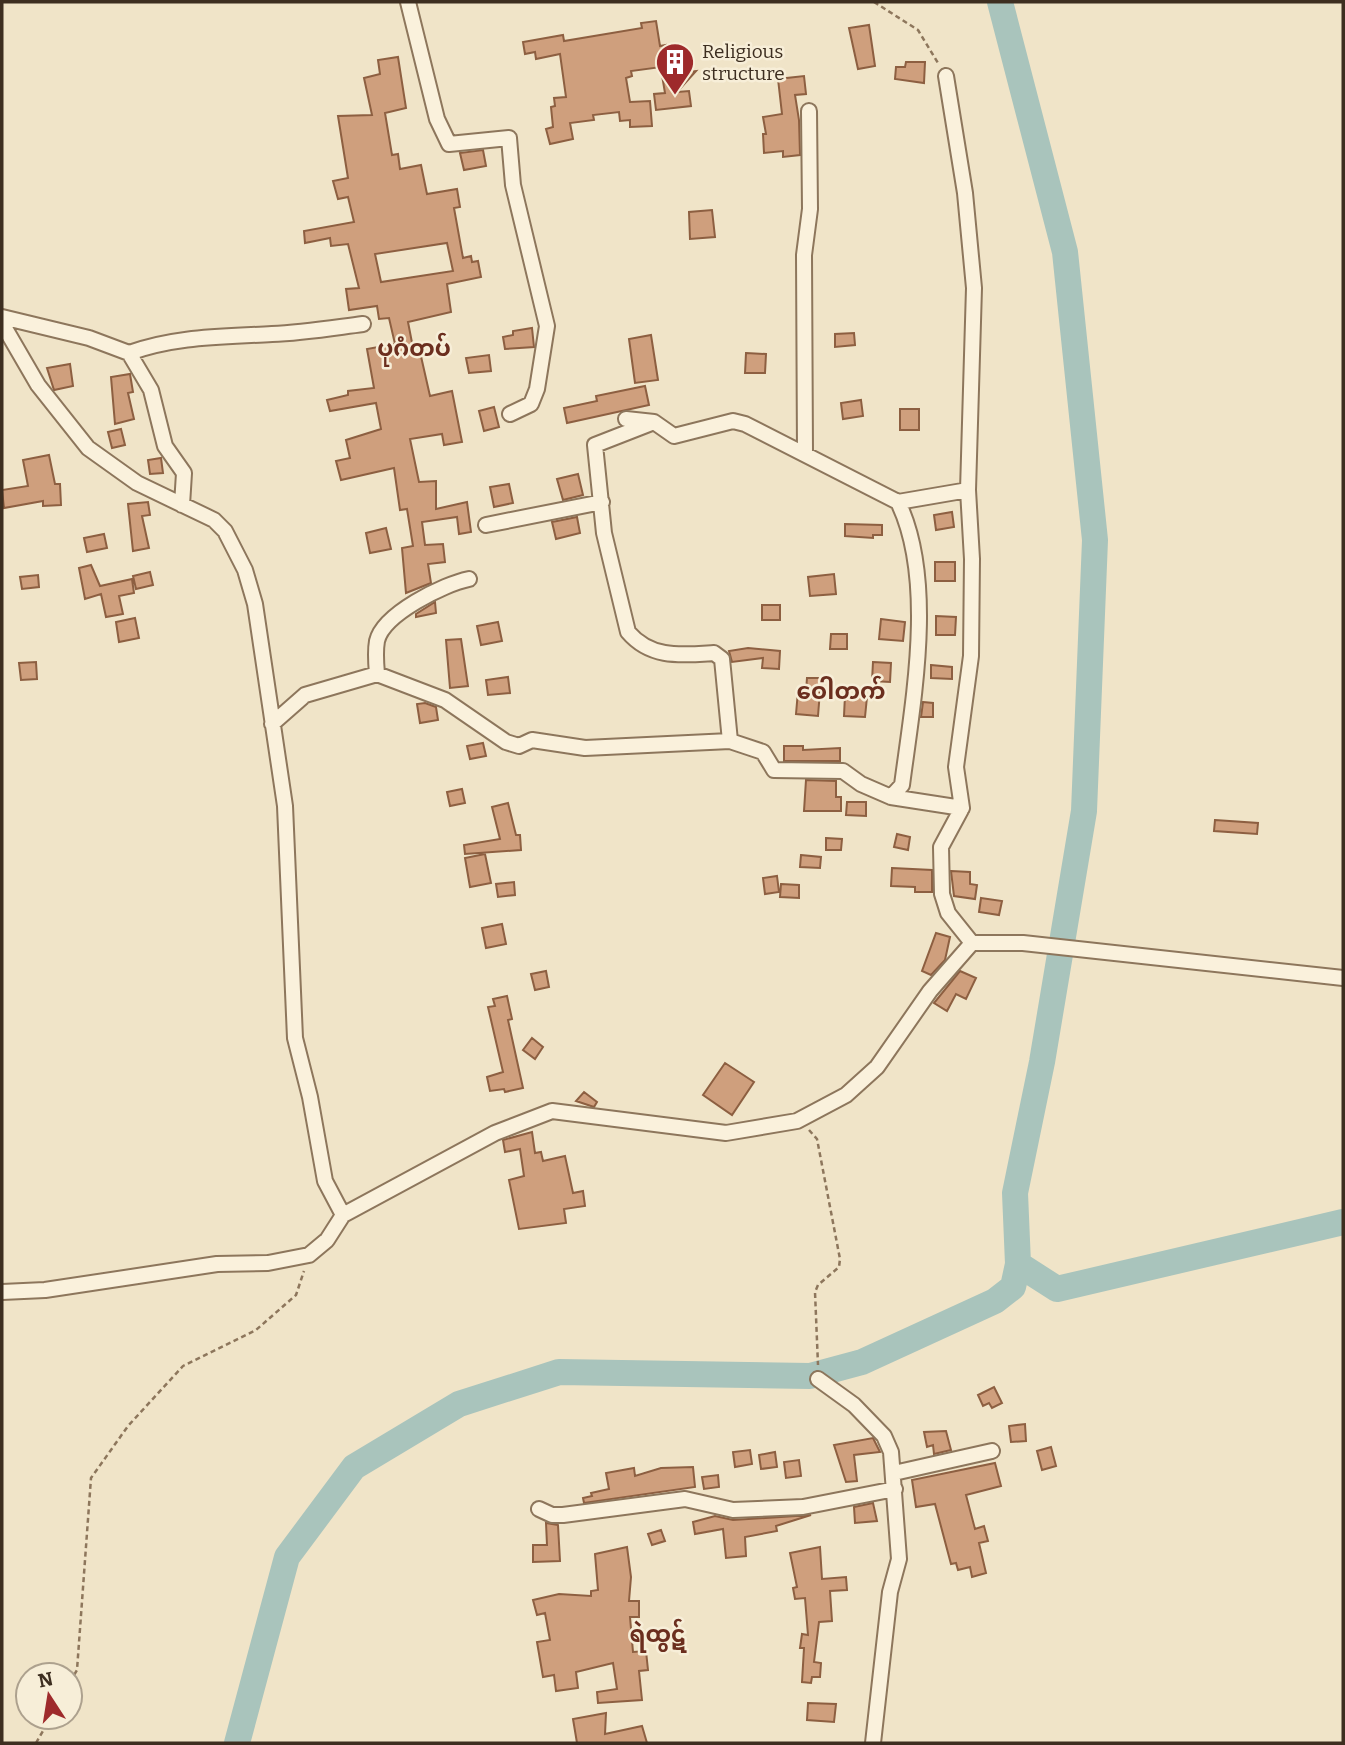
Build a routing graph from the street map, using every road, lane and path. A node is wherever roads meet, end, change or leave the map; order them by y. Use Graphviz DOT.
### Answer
graph roads {
  1 [pos="408,2"];
  2 [pos="874,2"];
  3 [pos="946,76"];
  4 [pos="809,111"];
  5 [pos="2,317"];
  6 [pos="2,323"];
  7 [pos="363,324"];
  8 [pos="129,353"];
  9 [pos="510,414"];
  10 [pos="626,419"];
  11 [pos="654,422"];
  12 [pos="805,453"];
  13 [pos="968,490"];
  14 [pos="603,502"];
  15 [pos="898,502"];
  16 [pos="182,505"];
  17 [pos="486,525"];
  18 [pos="468,579"];
  19 [pos="377,674"];
  20 [pos="272,724"];
  21 [pos="730,741"];
  22 [pos="891,797"];
  23 [pos="962,808"];
  24 [pos="972,943"];
  25 [pos="1343,978"];
  26 [pos="797,1121"];
  27 [pos="343,1215"];
  28 [pos="309,1255"];
  29 [pos="2,1292"];
  30 [pos="818,1379"];
  31 [pos="992,1451"];
  32 [pos="894,1473"];
  33 [pos="894,1489"];
  34 [pos="539,1509"];
  35 [pos="78,1661"];
  36 [pos="873,1743"];
  1 -- 9 [label="street"];
  2 -- 3 [label="path"];
  3 -- 13 [label="street"];
  4 -- 12 [label="street"];
  5 -- 8 [label="street"];
  6 -- 16 [label="street"];
  7 -- 8 [label="street"];
  8 -- 16 [label="street"];
  10 -- 11 [label="street"];
  11 -- 12 [label="street"];
  11 -- 14 [label="street"];
  12 -- 15 [label="street"];
  13 -- 15 [label="street"];
  13 -- 23 [label="street"];
  14 -- 17 [label="street"];
  14 -- 21 [label="street"];
  15 -- 22 [label="street"];
  16 -- 20 [label="street"];
  18 -- 19 [label="street"];
  19 -- 20 [label="street"];
  19 -- 21 [label="street"];
  20 -- 27 [label="street"];
  21 -- 22 [label="street"];
  22 -- 23 [label="street"];
  23 -- 24 [label="street"];
  24 -- 25 [label="street"];
  24 -- 26 [label="street"];
  26 -- 27 [label="street"];
  26 -- 30 [label="path"];
  27 -- 28 [label="street"];
  28 -- 29 [label="street"];
  28 -- 35 [label="path"];
  30 -- 32 [label="street"];
  31 -- 32 [label="street"];
  32 -- 33 [label="street"];
  33 -- 34 [label="street"];
  33 -- 36 [label="street"];
}
